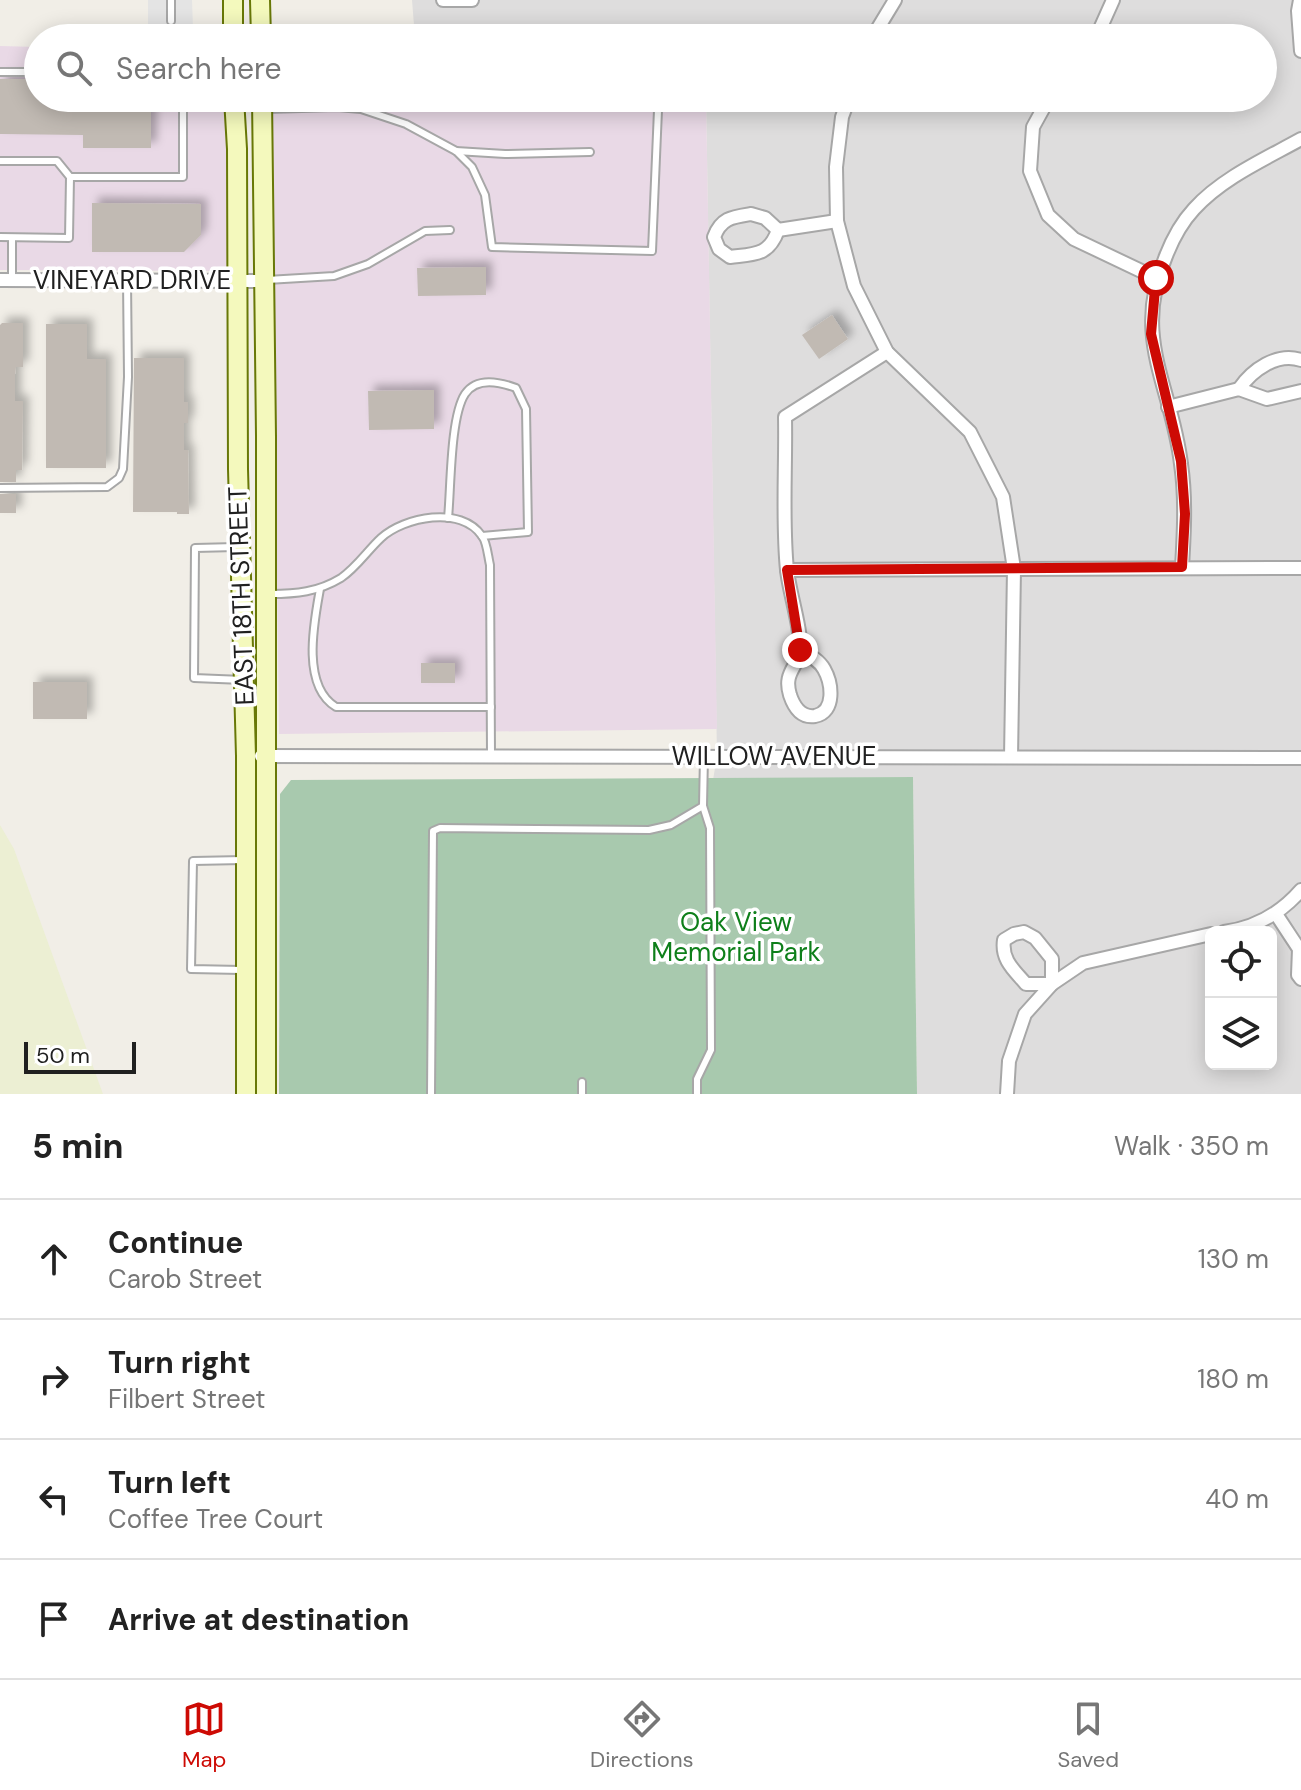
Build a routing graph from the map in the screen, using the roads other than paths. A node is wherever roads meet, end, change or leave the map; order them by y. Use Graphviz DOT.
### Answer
graph roads {
  1 [pos="171,0"];
  2 [pos="233,0"];
  3 [pos="260,0"];
  4 [pos="443,0"];
  5 [pos="472,0"];
  6 [pos="895,0"];
  7 [pos="1113,0"];
  8 [pos="1300,0"];
  9 [pos="171,21"];
  10 [pos="233,24"];
  11 [pos="261,24"];
  12 [pos="880,24"];
  13 [pos="1102,24"];
  14 [pos="1301,51"];
  15 [pos="0,72"];
  16 [pos="24,72"];
  17 [pos="183,112"];
  18 [pos="235,112"];
  19 [pos="262,112"];
  20 [pos="370,112"];
  21 [pos="658,112"];
  22 [pos="844,112"];
  23 [pos="1041,112"];
  24 [pos="1301,139"];
  25 [pos="456,151"];
  26 [pos="590,152"];
  27 [pos="0,161"];
  28 [pos="70,177"];
  29 [pos="837,221"];
  30 [pos="450,230"];
  31 [pos="778,230"];
  32 [pos="0,237"];
  33 [pos="12,238"];
  34 [pos="1156,278"];
  35 [pos="6,280"];
  36 [pos="127,280"];
  37 [pos="236,281"];
  38 [pos="264,281"];
  39 [pos="887,352"];
  40 [pos="1301,360"];
  41 [pos="1239,389"];
  42 [pos="1301,391"];
  43 [pos="1168,407"];
  44 [pos="0,488"];
  45 [pos="448,518"];
  46 [pos="482,536"];
  47 [pos="240,547"];
  48 [pos="1182,567"];
  49 [pos="1301,568"];
  50 [pos="1014,569"];
  51 [pos="787,570"];
  52 [pos="320,589"];
  53 [pos="266,594"];
  54 [pos="800,650"];
  55 [pos="244,680"];
  56 [pos="491,707"];
  57 [pos="246,756"];
  58 [pos="266,756"];
  59 [pos="491,756"];
  60 [pos="704,756"];
  61 [pos="1011,757"];
  62 [pos="1301,758"];
  63 [pos="703,806"];
  64 [pos="246,860"];
  65 [pos="1301,890"];
  66 [pos="1276,914"];
  67 [pos="1248,926"];
  68 [pos="1205,935"];
  69 [pos="1300,949"];
  70 [pos="246,970"];
  71 [pos="1301,979"];
  72 [pos="1052,984"];
  73 [pos="582,1082"];
  74 [pos="246,1094"];
  75 [pos="266,1094"];
  76 [pos="431,1094"];
  77 [pos="582,1094"];
  78 [pos="697,1094"];
  79 [pos="1007,1094"];
  1 -- 9 [label="lane"];
  2 -- 10 [label="main road"];
  3 -- 11 [label="main road"];
  4 -- 5 [label="street"];
  6 -- 12 [label="street"];
  7 -- 13 [label="street"];
  8 -- 14 [label="street"];
  15 -- 16 [label="lane"];
  17 -- 28 [label="lane"];
  18 -- 37 [label="main road, EAST 18TH STREET"];
  19 -- 38 [label="main road, EAST 18TH STREET"];
  20 -- 25 [label="lane"];
  21 -- 25 [label="lane"];
  22 -- 29 [label="street"];
  23 -- 34 [label="street"];
  24 -- 34 [label="street"];
  25 -- 26 [label="lane"];
  27 -- 28 [label="lane"];
  28 -- 33 [label="lane"];
  29 -- 31 [label="street"];
  29 -- 39 [label="street"];
  30 -- 38 [label="lane"];
  31 -- 31 [label="street"];
  32 -- 33 [label="lane"];
  33 -- 35 [label="lane"];
  34 -- 43 [label="street"];
  35 -- 36 [label="street, VINEYARD DRIVE"];
  36 -- 37 [label="street, VINEYARD DRIVE"];
  36 -- 44 [label="lane"];
  37 -- 38 [label="street, VINEYARD DRIVE"];
  37 -- 47 [label="main road, EAST 18TH STREET"];
  38 -- 53 [label="main road, EAST 18TH STREET"];
  39 -- 50 [label="street"];
  39 -- 51 [label="street"];
  40 -- 41 [label="street"];
  41 -- 42 [label="street"];
  41 -- 43 [label="street"];
  43 -- 48 [label="street"];
  45 -- 46 [label="lane"];
  45 -- 46 [label="lane"];
  45 -- 52 [label="lane"];
  46 -- 56 [label="lane"];
  47 -- 55 [label="main road, EAST 18TH STREET"];
  47 -- 55 [label="lane"];
  48 -- 49 [label="street"];
  48 -- 50 [label="street"];
  50 -- 51 [label="street"];
  50 -- 61 [label="street"];
  51 -- 54 [label="street"];
  52 -- 53 [label="lane"];
  52 -- 56 [label="lane"];
  53 -- 58 [label="main road, EAST 18TH STREET"];
  54 -- 54 [label="street"];
  55 -- 57 [label="main road, EAST 18TH STREET"];
  56 -- 59 [label="lane"];
  57 -- 58 [label="street, WILLOW AVENUE"];
  57 -- 64 [label="main road, EAST 18TH STREET"];
  58 -- 59 [label="street, WILLOW AVENUE"];
  58 -- 75 [label="main road, EAST 18TH STREET"];
  59 -- 60 [label="street, WILLOW AVENUE"];
  60 -- 61 [label="street, WILLOW AVENUE"];
  60 -- 63 [label="lane"];
  61 -- 62 [label="street, WILLOW AVENUE"];
  63 -- 76 [label="lane"];
  63 -- 78 [label="lane"];
  64 -- 70 [label="main road, EAST 18TH STREET"];
  64 -- 70 [label="lane"];
  65 -- 66 [label="street"];
  66 -- 67 [label="street"];
  66 -- 69 [label="street"];
  68 -- 72 [label="street"];
  69 -- 71 [label="street"];
  70 -- 74 [label="main road, EAST 18TH STREET"];
  72 -- 72 [label="street"];
  72 -- 79 [label="street"];
  73 -- 77 [label="lane"];
}
